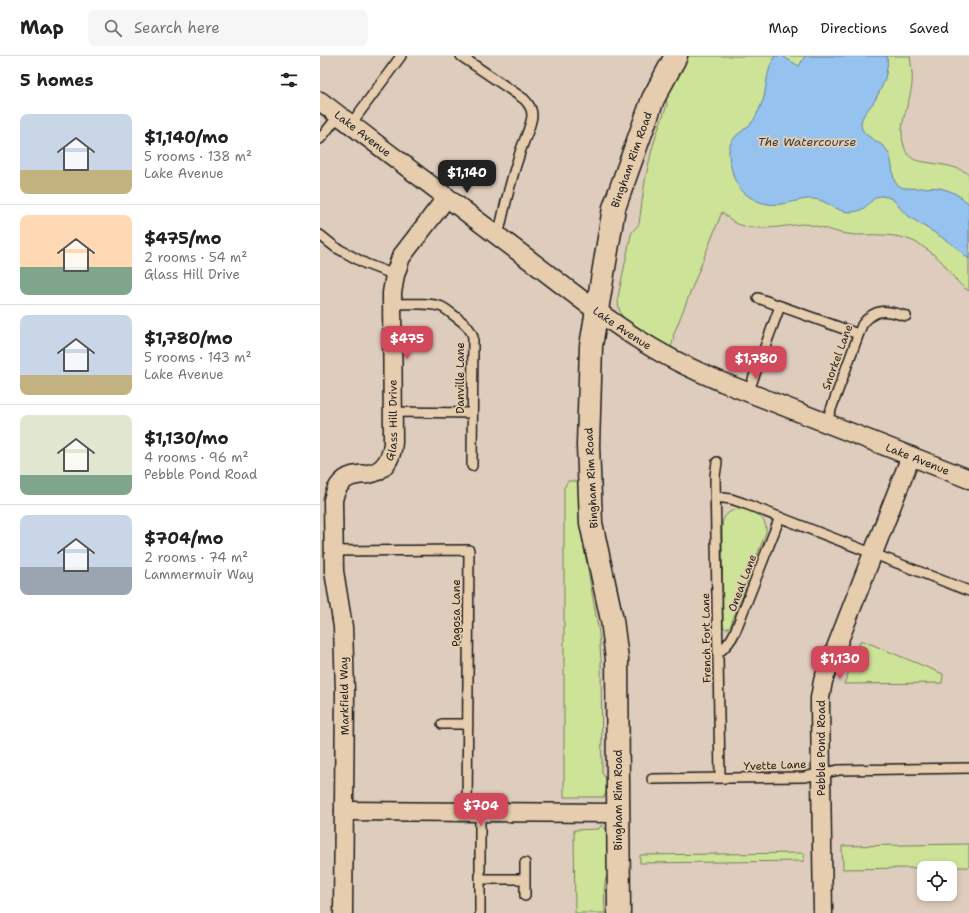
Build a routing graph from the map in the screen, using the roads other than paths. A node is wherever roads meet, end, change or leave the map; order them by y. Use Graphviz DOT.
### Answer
graph roads {
  1 [pos="401,56"];
  2 [pos="461,56"];
  3 [pos="676,56"];
  4 [pos="320,101"];
  5 [pos="345,119"];
  6 [pos="320,139"];
  7 [pos="447,198"];
  8 [pos="320,235"];
  9 [pos="498,237"];
  10 [pos="395,275"];
  11 [pos="758,298"];
  12 [pos="392,304"];
  13 [pos="780,306"];
  14 [pos="597,310"];
  15 [pos="906,316"];
  16 [pos="858,334"];
  17 [pos="748,393"];
  18 [pos="392,412"];
  19 [pos="472,413"];
  20 [pos="826,423"];
  21 [pos="911,456"];
  22 [pos="717,462"];
  23 [pos="472,466"];
  24 [pos="969,478"];
  25 [pos="341,482"];
  26 [pos="716,498"];
  27 [pos="780,517"];
  28 [pos="333,551"];
  29 [pos="873,553"];
  30 [pos="969,591"];
  31 [pos="718,653"];
  32 [pos="442,724"];
  33 [pos="468,724"];
  34 [pos="969,768"];
  35 [pos="821,774"];
  36 [pos="720,778"];
  37 [pos="652,779"];
  38 [pos="344,811"];
  39 [pos="473,812"];
  40 [pos="618,813"];
  41 [pos="525,863"];
  42 [pos="480,879"];
  43 [pos="525,879"];
  44 [pos="525,896"];
  45 [pos="343,913"];
  46 [pos="480,913"];
  47 [pos="619,913"];
  48 [pos="823,913"];
  1 -- 5 [label="lane"];
  2 -- 9 [label="lane"];
  3 -- 14 [label="street, Bingham Rim Road"];
  4 -- 5 [label="street, Lake Avenue"];
  5 -- 6 [label="lane"];
  5 -- 7 [label="street, Lake Avenue"];
  7 -- 9 [label="street, Lake Avenue"];
  7 -- 10 [label="street, Glass Hill Drive"];
  8 -- 10 [label="lane"];
  9 -- 14 [label="street, Lake Avenue"];
  10 -- 12 [label="street, Glass Hill Drive"];
  11 -- 13 [label="lane"];
  12 -- 18 [label="street, Glass Hill Drive"];
  12 -- 19 [label="lane, Danville Lane"];
  13 -- 16 [label="lane"];
  13 -- 17 [label="lane"];
  14 -- 17 [label="street, Lake Avenue"];
  14 -- 40 [label="street, Bingham Rim Road"];
  15 -- 16 [label="lane, Snorkel Lane"];
  16 -- 20 [label="lane, Snorkel Lane"];
  17 -- 20 [label="street, Lake Avenue"];
  18 -- 19 [label="lane"];
  18 -- 25 [label="street, Glass Hill Drive"];
  19 -- 23 [label="lane, Danville Lane"];
  20 -- 21 [label="street, Lake Avenue"];
  21 -- 24 [label="street, Lake Avenue"];
  21 -- 29 [label="street, Pebble Pond Road"];
  22 -- 26 [label="lane, French Fort Lane"];
  25 -- 28 [label="street, Markfield Way"];
  26 -- 27 [label="lane"];
  26 -- 31 [label="lane, French Fort Lane"];
  27 -- 29 [label="lane"];
  27 -- 31 [label="lane, Oneal Lane"];
  28 -- 33 [label="lane, Pagosa Lane"];
  28 -- 38 [label="street, Markfield Way"];
  29 -- 30 [label="lane"];
  29 -- 35 [label="street, Pebble Pond Road"];
  31 -- 36 [label="lane, French Fort Lane"];
  32 -- 33 [label="lane"];
  33 -- 39 [label="lane, Pagosa Lane"];
  34 -- 35 [label="lane, Yvette Lane"];
  35 -- 36 [label="lane, Yvette Lane"];
  35 -- 48 [label="street, Pebble Pond Road"];
  36 -- 37 [label="lane, Yvette Lane"];
  38 -- 39 [label="street"];
  38 -- 45 [label="street, Markfield Way"];
  39 -- 40 [label="street"];
  39 -- 42 [label="lane, Pagosa Lane"];
  40 -- 47 [label="street, Bingham Rim Road"];
  41 -- 43 [label="lane"];
  42 -- 43 [label="lane"];
  42 -- 46 [label="lane, Pagosa Lane"];
  43 -- 44 [label="lane"];
}
